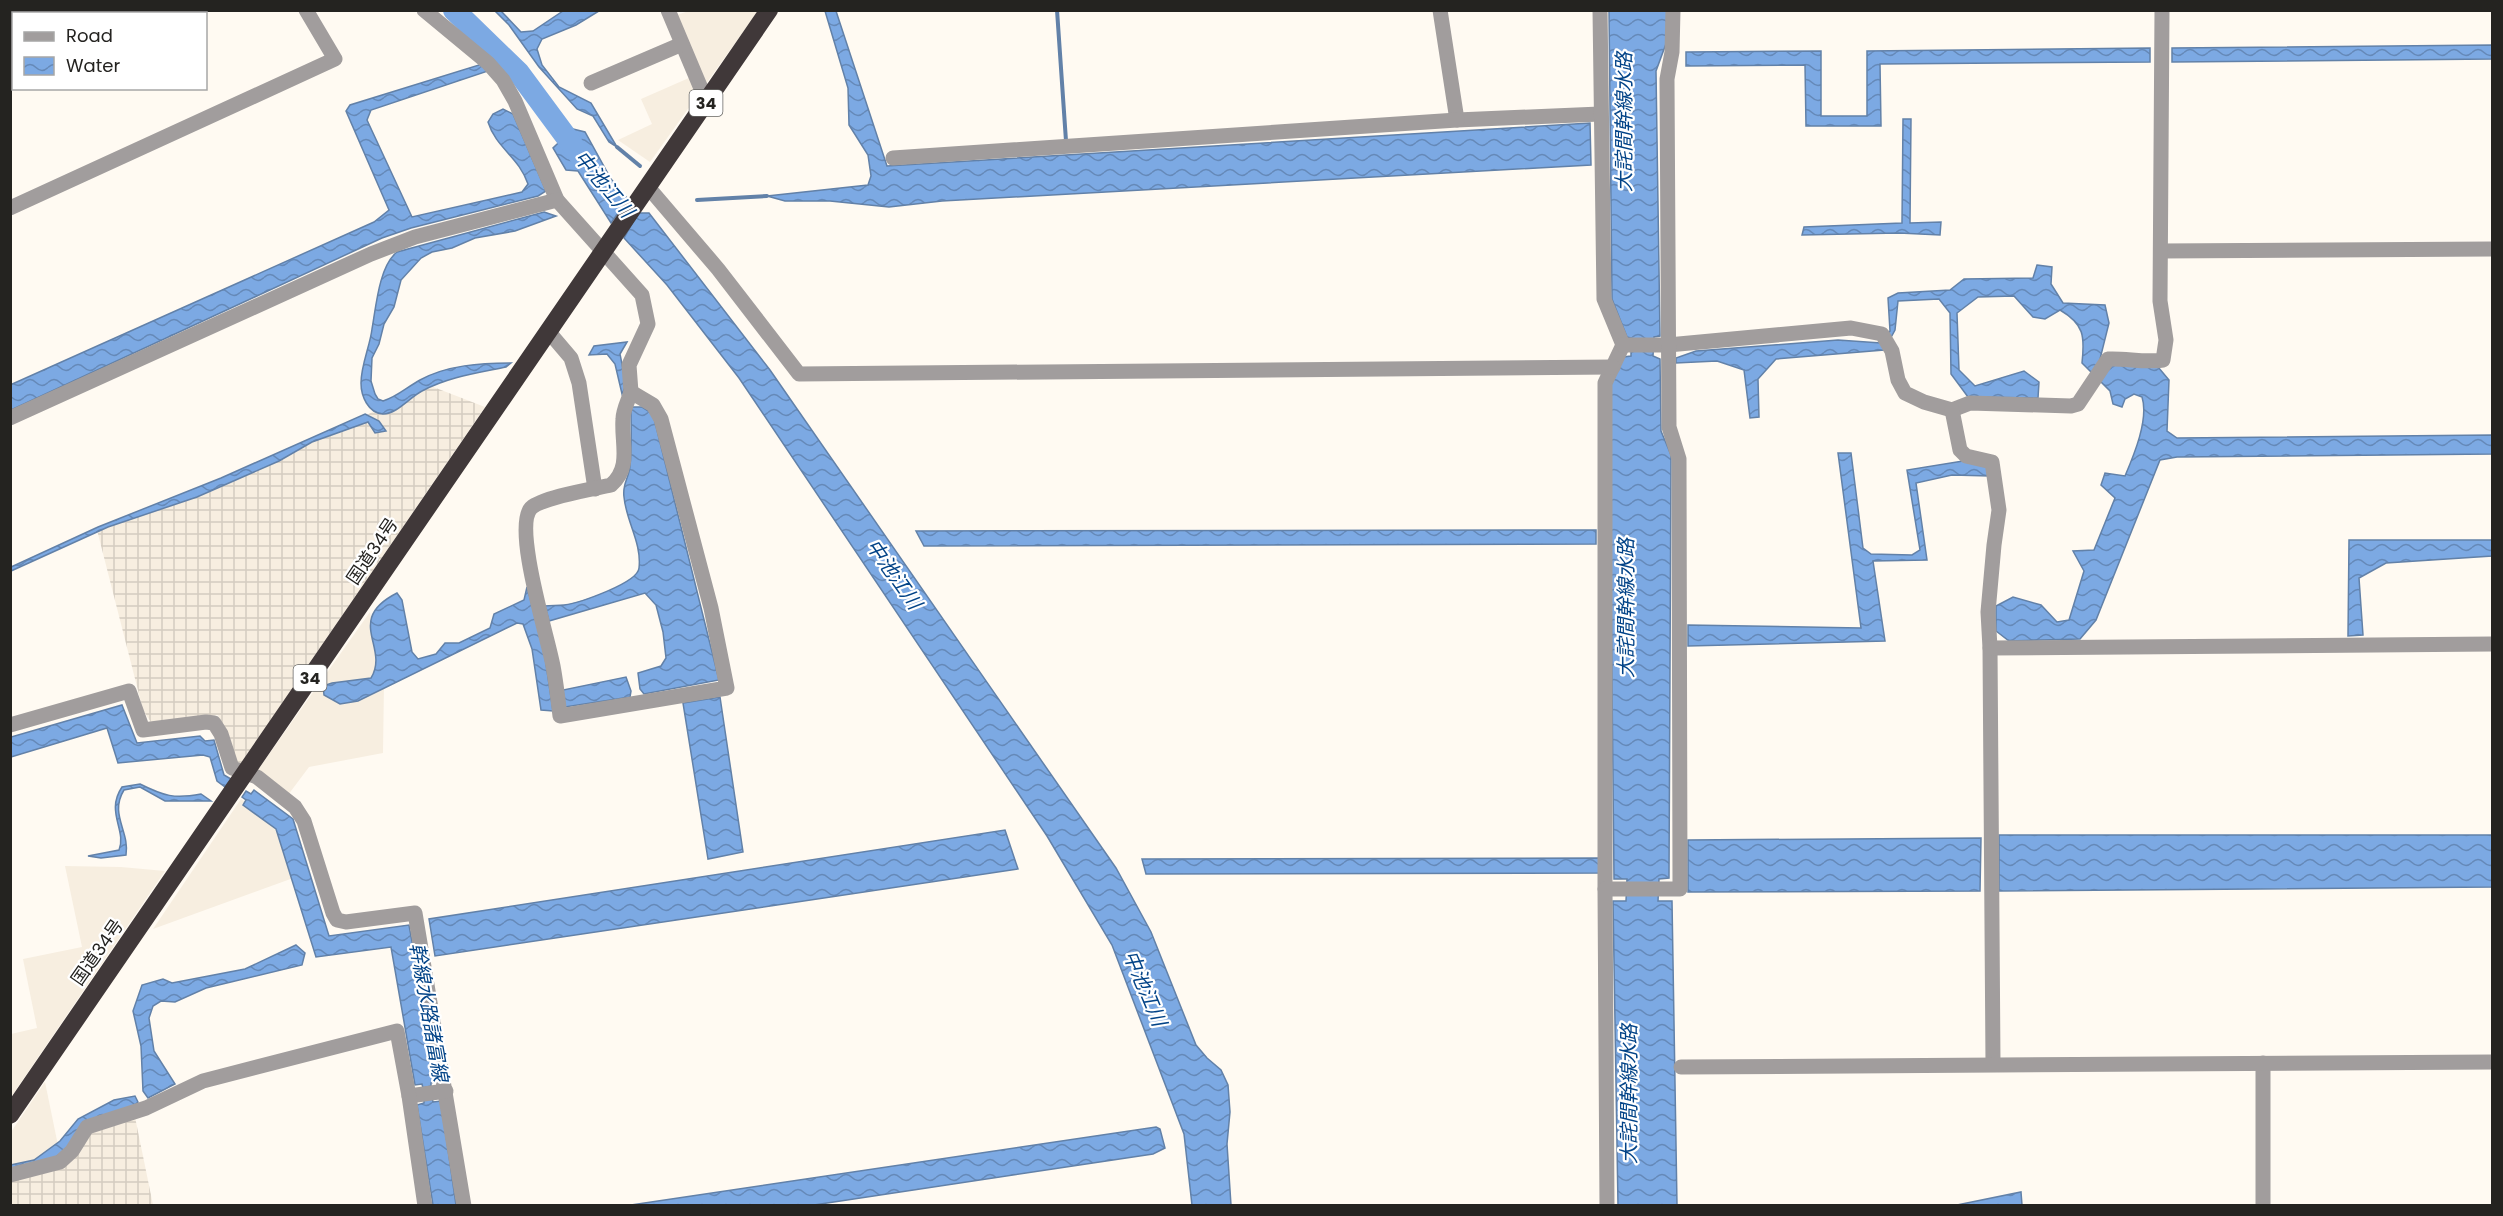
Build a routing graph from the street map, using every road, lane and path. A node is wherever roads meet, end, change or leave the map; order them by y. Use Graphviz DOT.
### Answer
graph roads {
  1 [pos="306,10"];
  2 [pos="424,10"];
  3 [pos="668,10"];
  4 [pos="769,10"];
  5 [pos="1440,10"];
  6 [pos="1599,10"];
  7 [pos="1673,10"];
  8 [pos="2162,10"];
  9 [pos="682,44"];
  10 [pos="591,83"];
  11 [pos="708,99"];
  12 [pos="1600,114"];
  13 [pos="1457,120"];
  14 [pos="893,158"];
  15 [pos="644,191"];
  16 [pos="557,200"];
  17 [pos="10,208"];
  18 [pos="607,246"];
  19 [pos="2493,249"];
  20 [pos="2161,251"];
  21 [pos="548,331"];
  22 [pos="1623,345"];
  23 [pos="1663,345"];
  24 [pos="1613,367"];
  25 [pos="631,392"];
  26 [pos="1952,410"];
  27 [pos="10,418"];
  28 [pos="594,489"];
  29 [pos="2493,644"];
  30 [pos="1990,648"];
  31 [pos="10,725"];
  32 [pos="245,774"];
  33 [pos="1605,889"];
  34 [pos="2493,1062"];
  35 [pos="2263,1063"];
  36 [pos="1993,1064"];
  37 [pos="1681,1067"];
  38 [pos="427,1094"];
  39 [pos="10,1115"];
  40 [pos="10,1174"];
  41 [pos="425,1206"];
  42 [pos="464,1206"];
  43 [pos="1607,1206"];
  44 [pos="2263,1206"];
  1 -- 17 [label="street"];
  2 -- 16 [label="street"];
  3 -- 9 [label="street"];
  4 -- 11 [label="highway, 国道34号 / 34"];
  5 -- 13 [label="street"];
  6 -- 12 [label="street"];
  7 -- 23 [label="street"];
  8 -- 20 [label="street"];
  9 -- 10 [label="street"];
  9 -- 11 [label="street"];
  11 -- 15 [label="highway, 国道34号 / 34"];
  12 -- 13 [label="street"];
  12 -- 22 [label="street"];
  13 -- 14 [label="street"];
  15 -- 18 [label="highway, 国道34号 / 34"];
  15 -- 24 [label="street"];
  16 -- 18 [label="street"];
  16 -- 27 [label="street"];
  18 -- 21 [label="highway, 国道34号 / 34"];
  18 -- 25 [label="street"];
  19 -- 20 [label="street"];
  20 -- 26 [label="street"];
  21 -- 28 [label="street"];
  21 -- 32 [label="highway, 国道34号 / 34"];
  22 -- 23 [label="street"];
  22 -- 24 [label="street"];
  23 -- 26 [label="street"];
  23 -- 33 [label="street"];
  24 -- 33 [label="street"];
  25 -- 28 [label="street"];
  25 -- 28 [label="street"];
  26 -- 30 [label="street"];
  29 -- 30 [label="street"];
  30 -- 36 [label="street"];
  31 -- 32 [label="street"];
  32 -- 38 [label="street"];
  32 -- 39 [label="highway, 国道34号 / 34"];
  33 -- 43 [label="street"];
  34 -- 35 [label="street"];
  35 -- 36 [label="street"];
  35 -- 44 [label="street"];
  36 -- 37 [label="street"];
  38 -- 40 [label="street"];
  38 -- 41 [label="street"];
  38 -- 42 [label="street"];
}
